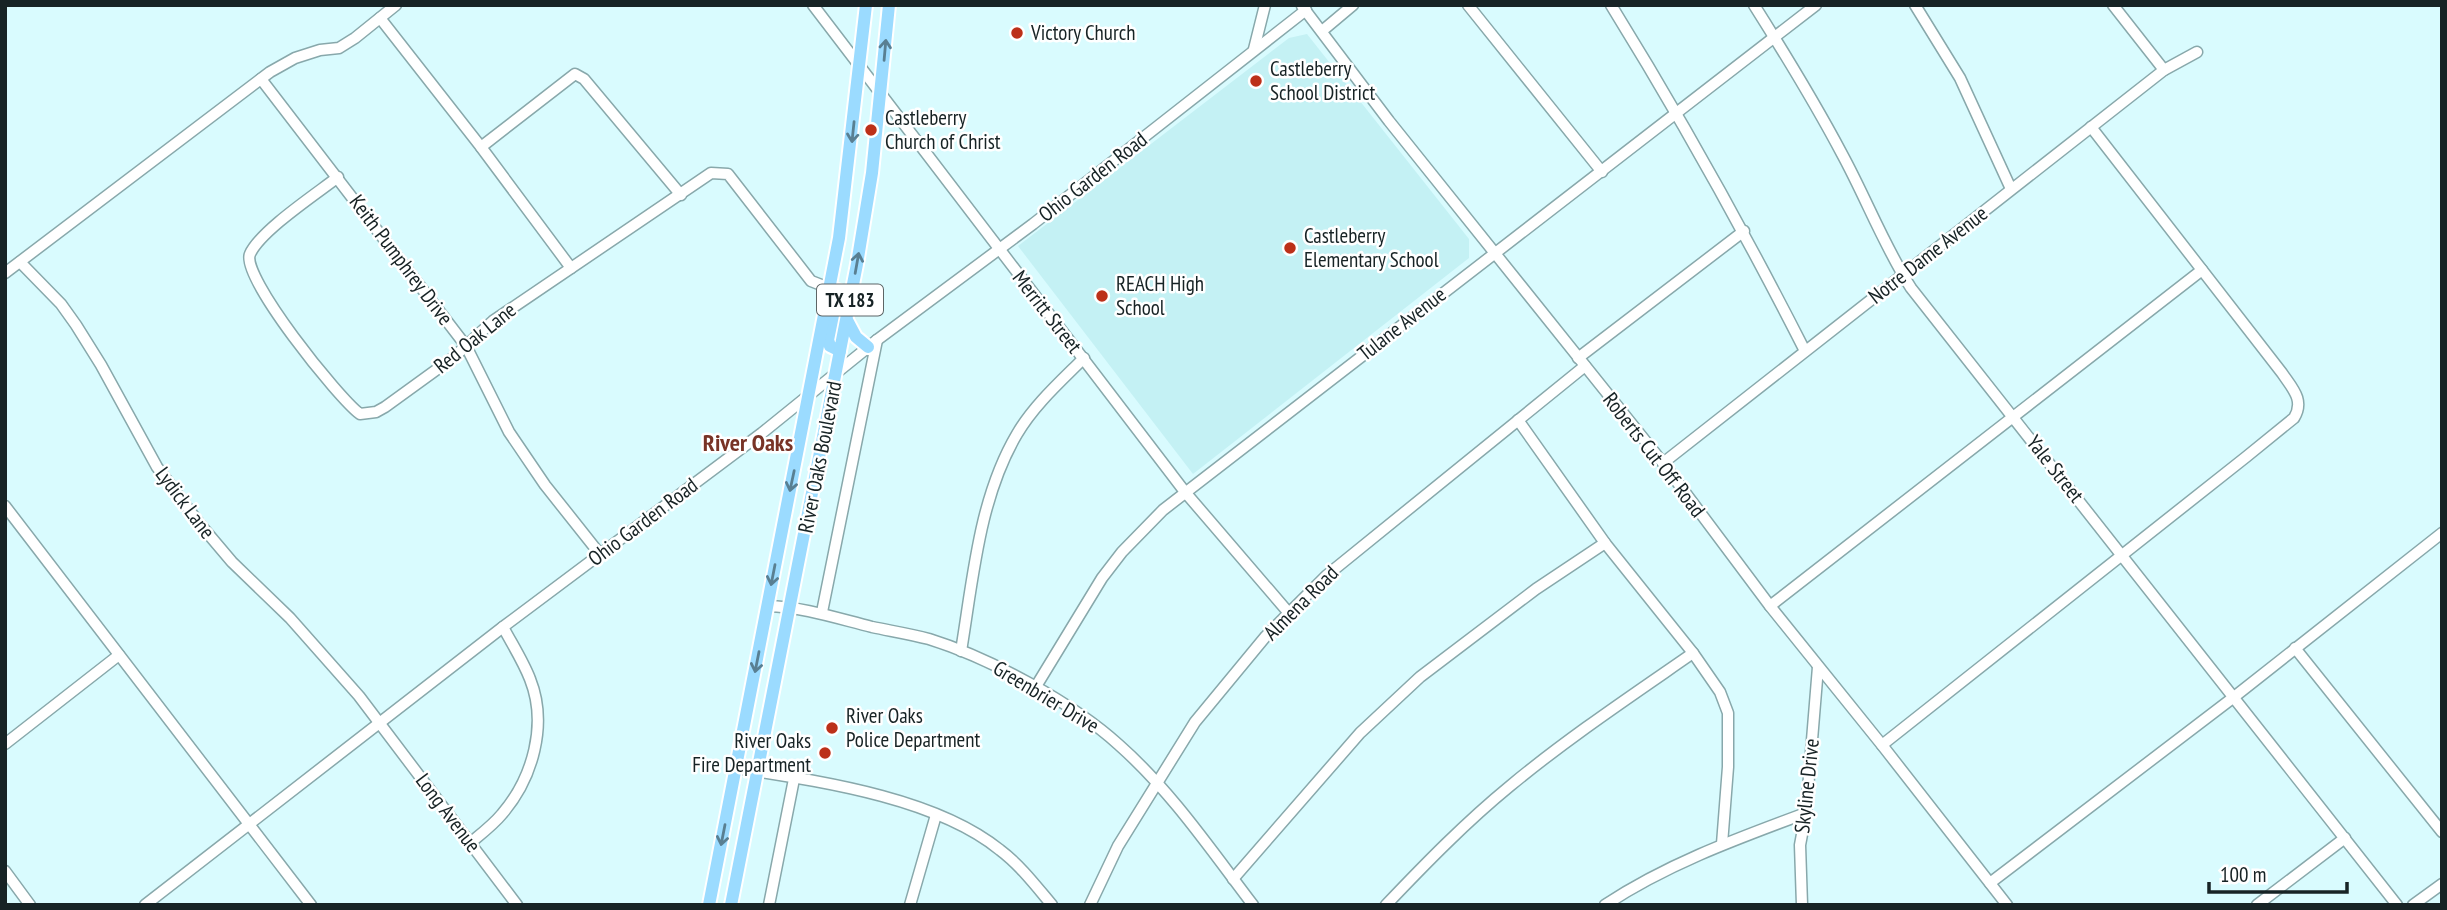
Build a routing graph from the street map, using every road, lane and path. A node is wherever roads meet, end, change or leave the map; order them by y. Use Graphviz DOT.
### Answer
graph roads {
  1 [pos="396,5"];
  2 [pos="813,5"];
  3 [pos="866,5"];
  4 [pos="889,5"];
  5 [pos="1265,5"];
  6 [pos="1353,5"];
  7 [pos="1468,5"];
  8 [pos="1611,5"];
  9 [pos="1754,5"];
  10 [pos="1816,5"];
  11 [pos="1915,5"];
  12 [pos="2113,5"];
  13 [pos="1304,8"];
  14 [pos="380,18"];
  15 [pos="1322,31"];
  16 [pos="1775,38"];
  17 [pos="1253,51"];
  18 [pos="2197,52"];
  19 [pos="860,64"];
  20 [pos="2164,70"];
  21 [pos="261,79"];
  22 [pos="881,94"];
  23 [pos="1677,112"];
  24 [pos="2091,127"];
  25 [pos="481,147"];
  26 [pos="1602,172"];
  27 [pos="338,177"];
  28 [pos="2011,189"];
  29 [pos="681,195"];
  30 [pos="1744,231"];
  31 [pos="998,249"];
  32 [pos="1493,253"];
  33 [pos="20,262"];
  34 [pos="571,268"];
  35 [pos="2202,270"];
  36 [pos="5,273"];
  37 [pos="1903,275"];
  38 [pos="831,283"];
  39 [pos="847,320"];
  40 [pos="872,343"];
  41 [pos="466,346"];
  42 [pos="840,351"];
  43 [pos="1805,351"];
  44 [pos="1084,358"];
  45 [pos="1581,362"];
  46 [pos="836,372"];
  47 [pos="809,394"];
  48 [pos="2014,416"];
  49 [pos="1518,420"];
  50 [pos="803,425"];
  51 [pos="1663,463"];
  52 [pos="1185,492"];
  53 [pos="813,498"];
  54 [pos="5,506"];
  55 [pos="2442,533"];
  56 [pos="1605,543"];
  57 [pos="599,553"];
  58 [pos="2122,555"];
  59 [pos="767,606"];
  60 [pos="1770,606"];
  61 [pos="791,607"];
  62 [pos="822,612"];
  63 [pos="1288,612"];
  64 [pos="503,627"];
  65 [pos="2295,648"];
  66 [pos="961,651"];
  67 [pos="1693,653"];
  68 [pos="119,655"];
  69 [pos="1818,667"];
  70 [pos="1035,688"];
  71 [pos="2234,696"];
  72 [pos="379,722"];
  73 [pos="5,744"];
  74 [pos="1882,745"];
  75 [pos="736,768"];
  76 [pos="759,772"];
  77 [pos="794,779"];
  78 [pos="1156,783"];
  79 [pos="1805,813"];
  80 [pos="936,815"];
  81 [pos="248,823"];
  82 [pos="2442,832"];
  83 [pos="2345,838"];
  84 [pos="470,843"];
  85 [pos="1722,844"];
  86 [pos="5,871"];
  87 [pos="1233,879"];
  88 [pos="1990,883"];
  89 [pos="2442,884"];
  90 [pos="30,905"];
  91 [pos="145,905"];
  92 [pos="311,905"];
  93 [pos="517,905"];
  94 [pos="709,905"];
  95 [pos="732,905"];
  96 [pos="769,905"];
  97 [pos="910,905"];
  98 [pos="1052,905"];
  99 [pos="1090,905"];
  100 [pos="1253,905"];
  101 [pos="1386,905"];
  102 [pos="1605,905"];
  103 [pos="1802,905"];
  104 [pos="2007,905"];
  105 [pos="2257,905"];
  106 [pos="2397,905"];
  107 [pos="2413,905"];
  1 -- 14 [label="street"];
  2 -- 19 [label="street, Merritt Street"];
  3 -- 19 [label="main road, River Oaks Boulevard / TX 183"];
  22 -- 4 [label="main road, River Oaks Boulevard / TX 183, one-way"];
  5 -- 17 [label="street"];
  6 -- 15 [label="street"];
  7 -- 26 [label="street"];
  8 -- 23 [label="street"];
  9 -- 16 [label="street, Yale Street"];
  10 -- 16 [label="street, Tulane Avenue"];
  11 -- 28 [label="street"];
  12 -- 20 [label="street"];
  13 -- 15 [label="street, Roberts Cut Off Road"];
  13 -- 17 [label="street, Ohio Garden Road"];
  14 -- 21 [label="street"];
  14 -- 25 [label="street"];
  15 -- 32 [label="street, Roberts Cut Off Road"];
  16 -- 23 [label="street, Tulane Avenue"];
  16 -- 37 [label="street, Yale Street"];
  17 -- 31 [label="street, Ohio Garden Road"];
  18 -- 20 [label="street, Notre Dame Avenue"];
  19 -- 22 [label="street, Merritt Street"];
  19 -- 38 [label="main road, River Oaks Boulevard / TX 183, one-way"];
  20 -- 24 [label="street, Notre Dame Avenue"];
  21 -- 27 [label="street, Keith Pumphrey Drive"];
  21 -- 33 [label="street"];
  22 -- 31 [label="street, Merritt Street"];
  39 -- 22 [label="main road, River Oaks Boulevard / TX 183, one-way"];
  23 -- 26 [label="street, Tulane Avenue"];
  23 -- 30 [label="street"];
  24 -- 28 [label="street, Notre Dame Avenue"];
  24 -- 35 [label="street"];
  25 -- 29 [label="street"];
  25 -- 34 [label="street"];
  26 -- 32 [label="street, Tulane Avenue"];
  27 -- 41 [label="street, Keith Pumphrey Drive"];
  27 -- 41 [label="street, Red Oak Lane"];
  28 -- 37 [label="street, Notre Dame Avenue"];
  29 -- 34 [label="street, Red Oak Lane"];
  29 -- 38 [label="street, Red Oak Lane"];
  30 -- 43 [label="street"];
  30 -- 45 [label="street, Almena Road"];
  31 -- 40 [label="street, Ohio Garden Road"];
  31 -- 44 [label="street, Merritt Street"];
  32 -- 45 [label="street, Roberts Cut Off Road"];
  32 -- 52 [label="street, Tulane Avenue"];
  33 -- 36 [label="street"];
  33 -- 72 [label="street, Lydick Lane"];
  34 -- 41 [label="street, Red Oak Lane"];
  35 -- 48 [label="street"];
  35 -- 58 [label="street"];
  37 -- 43 [label="street, Notre Dame Avenue"];
  37 -- 48 [label="street, Yale Street"];
  38 -- 42 [label="main road"];
  38 -- 47 [label="main road, River Oaks Boulevard / TX 183"];
  39 -- 40 [label="main road"];
  39 -- 42 [label="main road, River Oaks Boulevard / TX 183"];
  40 -- 46 [label="street, Ohio Garden Road"];
  40 -- 62 [label="street"];
  41 -- 57 [label="street, Keith Pumphrey Drive"];
  42 -- 46 [label="main road, River Oaks Boulevard / TX 183"];
  43 -- 51 [label="street, Notre Dame Avenue"];
  44 -- 52 [label="street, Merritt Street"];
  44 -- 66 [label="street"];
  45 -- 49 [label="street, Almena Road"];
  45 -- 51 [label="street, Roberts Cut Off Road"];
  46 -- 47 [label="street, Ohio Garden Road"];
  46 -- 53 [label="main road, River Oaks Boulevard / TX 183"];
  47 -- 50 [label="main road, River Oaks Boulevard / TX 183"];
  47 -- 57 [label="street, Ohio Garden Road"];
  48 -- 58 [label="street, Yale Street"];
  48 -- 60 [label="street"];
  49 -- 56 [label="street"];
  49 -- 63 [label="street, Almena Road"];
  50 -- 53 [label="main road"];
  50 -- 59 [label="main road, River Oaks Boulevard / TX 183, one-way"];
  51 -- 60 [label="street, Roberts Cut Off Road"];
  52 -- 63 [label="street, Merritt Street"];
  52 -- 70 [label="street, Tulane Avenue"];
  53 -- 61 [label="main road, River Oaks Boulevard / TX 183"];
  54 -- 68 [label="street"];
  55 -- 65 [label="street"];
  56 -- 67 [label="street"];
  56 -- 87 [label="street"];
  57 -- 64 [label="street, Ohio Garden Road"];
  58 -- 71 [label="street, Yale Street"];
  58 -- 74 [label="street"];
  59 -- 61 [label="street, Greenbrier Drive"];
  59 -- 75 [label="main road, River Oaks Boulevard / TX 183, one-way"];
  60 -- 69 [label="street, Roberts Cut Off Road"];
  61 -- 62 [label="street, Greenbrier Drive"];
  61 -- 76 [label="main road, River Oaks Boulevard / TX 183"];
  62 -- 66 [label="street, Greenbrier Drive"];
  63 -- 78 [label="street, Almena Road"];
  64 -- 72 [label="street, Ohio Garden Road"];
  64 -- 84 [label="street"];
  65 -- 71 [label="street"];
  65 -- 82 [label="street"];
  66 -- 70 [label="street, Greenbrier Drive"];
  67 -- 85 [label="street"];
  67 -- 101 [label="street"];
  68 -- 73 [label="street"];
  68 -- 81 [label="street"];
  69 -- 74 [label="street, Roberts Cut Off Road"];
  69 -- 79 [label="street, Skyline Drive"];
  70 -- 78 [label="street, Greenbrier Drive"];
  71 -- 83 [label="street, Yale Street"];
  71 -- 88 [label="street"];
  72 -- 81 [label="street, Ohio Garden Road"];
  72 -- 84 [label="street, Long Avenue"];
  74 -- 88 [label="street, Roberts Cut Off Road"];
  75 -- 76 [label="street"];
  75 -- 94 [label="main road, River Oaks Boulevard / TX 183, one-way"];
  76 -- 77 [label="street"];
  76 -- 95 [label="main road, River Oaks Boulevard / TX 183"];
  77 -- 80 [label="street"];
  77 -- 96 [label="street"];
  78 -- 87 [label="street, Greenbrier Drive"];
  78 -- 99 [label="street, Almena Road"];
  79 -- 85 [label="street"];
  79 -- 103 [label="street, Skyline Drive"];
  80 -- 97 [label="street"];
  80 -- 98 [label="street"];
  81 -- 91 [label="street, Ohio Garden Road"];
  81 -- 92 [label="street"];
  83 -- 105 [label="street"];
  83 -- 106 [label="street, Yale Street"];
  84 -- 93 [label="street, Long Avenue"];
  85 -- 102 [label="street"];
  86 -- 90 [label="street"];
  87 -- 100 [label="street, Greenbrier Drive"];
  88 -- 104 [label="street, Roberts Cut Off Road"];
  89 -- 107 [label="street"];
}
